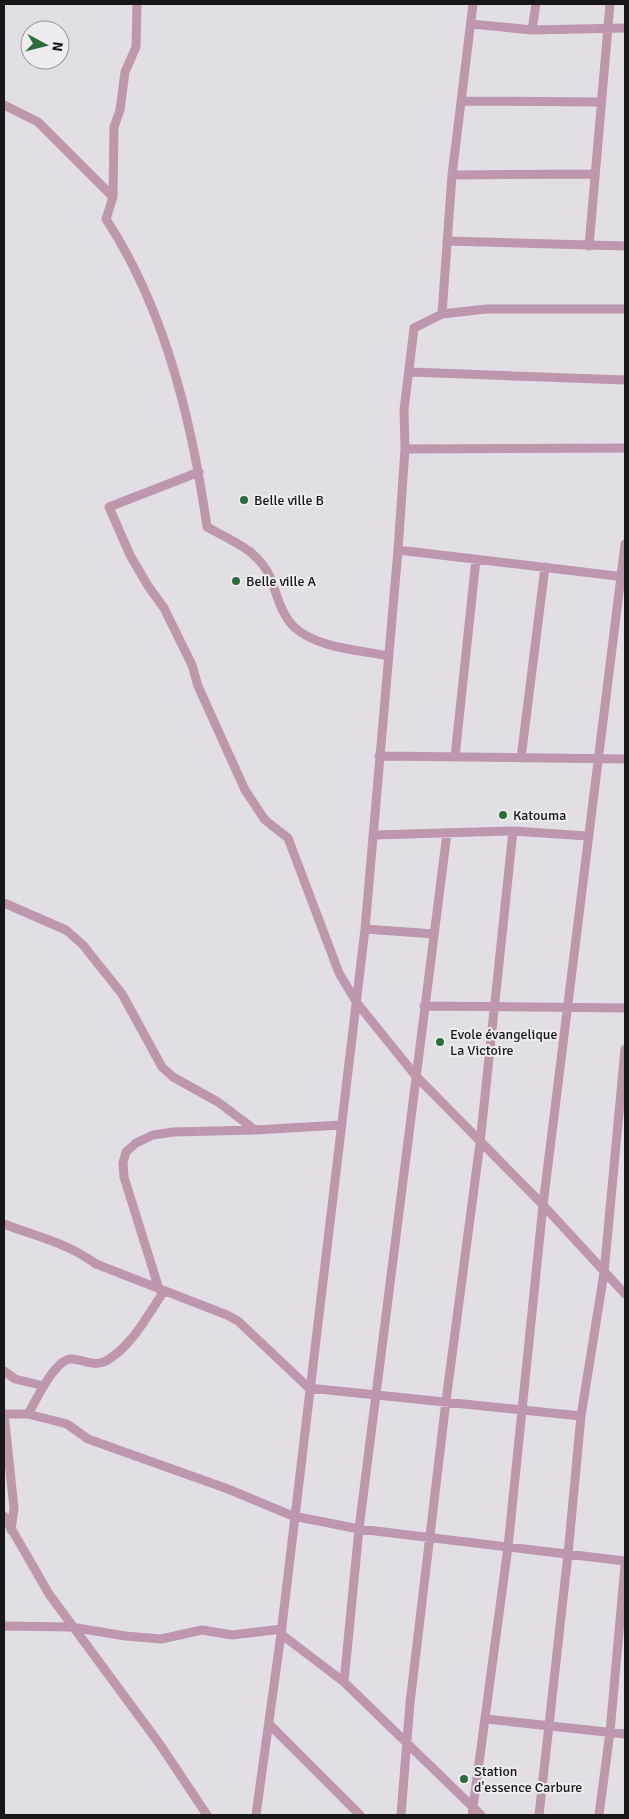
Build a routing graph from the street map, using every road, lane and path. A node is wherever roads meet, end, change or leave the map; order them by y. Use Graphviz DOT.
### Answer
graph roads {
  1 [pos="137,4"];
  2 [pos="473,4"];
  3 [pos="536,4"];
  4 [pos="610,4"];
  5 [pos="471,24"];
  6 [pos="606,28"];
  7 [pos="625,28"];
  8 [pos="532,30"];
  9 [pos="463,101"];
  10 [pos="600,102"];
  11 [pos="4,105"];
  12 [pos="594,174"];
  13 [pos="452,175"];
  14 [pos="113,197"];
  15 [pos="447,241"];
  16 [pos="589,246"];
  17 [pos="625,246"];
  18 [pos="625,309"];
  19 [pos="442,314"];
  20 [pos="410,372"];
  21 [pos="625,380"];
  22 [pos="625,448"];
  23 [pos="405,449"];
  24 [pos="199,472"];
  25 [pos="625,544"];
  26 [pos="398,550"];
  27 [pos="476,560"];
  28 [pos="545,568"];
  29 [pos="623,577"];
  30 [pos="388,656"];
  31 [pos="379,756"];
  32 [pos="455,757"];
  33 [pos="521,758"];
  34 [pos="597,759"];
  35 [pos="625,759"];
  36 [pos="513,831"];
  37 [pos="447,834"];
  38 [pos="374,835"];
  39 [pos="588,836"];
  40 [pos="4,903"];
  41 [pos="365,929"];
  42 [pos="434,934"];
  43 [pos="357,1003"];
  44 [pos="424,1006"];
  45 [pos="493,1006"];
  46 [pos="568,1007"];
  47 [pos="625,1008"];
  48 [pos="625,1049"];
  49 [pos="415,1075"];
  50 [pos="342,1125"];
  51 [pos="255,1130"];
  52 [pos="480,1142"];
  53 [pos="543,1205"];
  54 [pos="4,1224"];
  55 [pos="604,1273"];
  56 [pos="161,1290"];
  57 [pos="625,1294"];
  58 [pos="4,1371"];
  59 [pos="44,1386"];
  60 [pos="309,1388"];
  61 [pos="378,1395"];
  62 [pos="446,1401"];
  63 [pos="520,1411"];
  64 [pos="4,1414"];
  65 [pos="28,1414"];
  66 [pos="581,1416"];
  67 [pos="4,1516"];
  68 [pos="294,1516"];
  69 [pos="360,1529"];
  70 [pos="11,1530"];
  71 [pos="430,1538"];
  72 [pos="508,1547"];
  73 [pos="568,1554"];
  74 [pos="625,1563"];
  75 [pos="4,1626"];
  76 [pos="71,1627"];
  77 [pos="281,1632"];
  78 [pos="344,1682"];
  79 [pos="486,1719"];
  80 [pos="270,1725"];
  81 [pos="549,1726"];
  82 [pos="610,1732"];
  83 [pos="625,1734"];
  84 [pos="408,1746"];
  85 [pos="472,1811"];
  86 [pos="258,1814"];
  87 [pos="207,1815"];
  88 [pos="360,1815"];
  89 [pos="401,1815"];
  90 [pos="481,1815"];
  91 [pos="539,1815"];
  92 [pos="599,1815"];
  1 -- 14 [label="street"];
  2 -- 5 [label="street"];
  3 -- 8 [label="street"];
  4 -- 6 [label="street"];
  5 -- 8 [label="street"];
  5 -- 9 [label="street"];
  6 -- 7 [label="street"];
  6 -- 8 [label="street"];
  6 -- 10 [label="street"];
  9 -- 10 [label="street"];
  9 -- 13 [label="street"];
  10 -- 12 [label="street"];
  11 -- 14 [label="street"];
  12 -- 13 [label="street"];
  12 -- 16 [label="street"];
  13 -- 15 [label="street"];
  14 -- 24 [label="street"];
  15 -- 16 [label="street"];
  15 -- 19 [label="street"];
  16 -- 17 [label="street"];
  18 -- 19 [label="street"];
  19 -- 20 [label="street"];
  20 -- 21 [label="street"];
  20 -- 23 [label="street"];
  22 -- 23 [label="street"];
  23 -- 26 [label="street"];
  24 -- 30 [label="street"];
  24 -- 43 [label="street"];
  25 -- 29 [label="street"];
  26 -- 27 [label="street"];
  26 -- 30 [label="street"];
  27 -- 28 [label="street"];
  27 -- 32 [label="street"];
  28 -- 29 [label="street"];
  28 -- 33 [label="street"];
  29 -- 34 [label="street"];
  30 -- 31 [label="street"];
  31 -- 32 [label="street"];
  31 -- 38 [label="street"];
  32 -- 33 [label="street"];
  33 -- 34 [label="street"];
  34 -- 35 [label="street"];
  34 -- 39 [label="street"];
  36 -- 37 [label="street"];
  36 -- 39 [label="street"];
  36 -- 45 [label="street"];
  37 -- 38 [label="street"];
  37 -- 42 [label="street"];
  38 -- 41 [label="street"];
  39 -- 46 [label="street"];
  40 -- 51 [label="street"];
  41 -- 42 [label="street"];
  41 -- 43 [label="street"];
  42 -- 44 [label="street"];
  43 -- 49 [label="street"];
  43 -- 50 [label="street"];
  44 -- 45 [label="street"];
  44 -- 49 [label="street"];
  45 -- 46 [label="street"];
  45 -- 52 [label="street"];
  46 -- 47 [label="street"];
  46 -- 53 [label="street"];
  48 -- 55 [label="street"];
  49 -- 52 [label="street"];
  49 -- 61 [label="street"];
  50 -- 51 [label="street"];
  50 -- 60 [label="street"];
  51 -- 56 [label="street"];
  52 -- 53 [label="street"];
  52 -- 62 [label="street"];
  53 -- 55 [label="street"];
  53 -- 63 [label="street"];
  54 -- 56 [label="street"];
  55 -- 57 [label="street"];
  55 -- 66 [label="street"];
  56 -- 59 [label="street"];
  56 -- 60 [label="street"];
  58 -- 59 [label="street"];
  59 -- 65 [label="street"];
  60 -- 61 [label="street"];
  60 -- 68 [label="street"];
  61 -- 62 [label="street"];
  61 -- 69 [label="street"];
  62 -- 63 [label="street"];
  62 -- 71 [label="street"];
  63 -- 66 [label="street"];
  63 -- 72 [label="street"];
  64 -- 65 [label="street"];
  64 -- 70 [label="street"];
  65 -- 68 [label="street"];
  66 -- 73 [label="street"];
  67 -- 70 [label="street"];
  68 -- 69 [label="street"];
  68 -- 77 [label="street"];
  69 -- 71 [label="street"];
  69 -- 78 [label="street"];
  70 -- 76 [label="street"];
  71 -- 72 [label="street"];
  71 -- 84 [label="street"];
  72 -- 73 [label="street"];
  72 -- 79 [label="street"];
  73 -- 74 [label="street"];
  73 -- 81 [label="street"];
  74 -- 82 [label="street"];
  75 -- 76 [label="street"];
  76 -- 77 [label="street"];
  76 -- 87 [label="street"];
  77 -- 78 [label="street"];
  77 -- 80 [label="street"];
  78 -- 84 [label="street"];
  79 -- 81 [label="street"];
  79 -- 85 [label="street"];
  80 -- 86 [label="street"];
  80 -- 88 [label="street"];
  81 -- 82 [label="street"];
  81 -- 91 [label="street"];
  82 -- 83 [label="street"];
  82 -- 92 [label="street"];
  84 -- 85 [label="street"];
  84 -- 89 [label="street"];
  85 -- 90 [label="street"];
}
